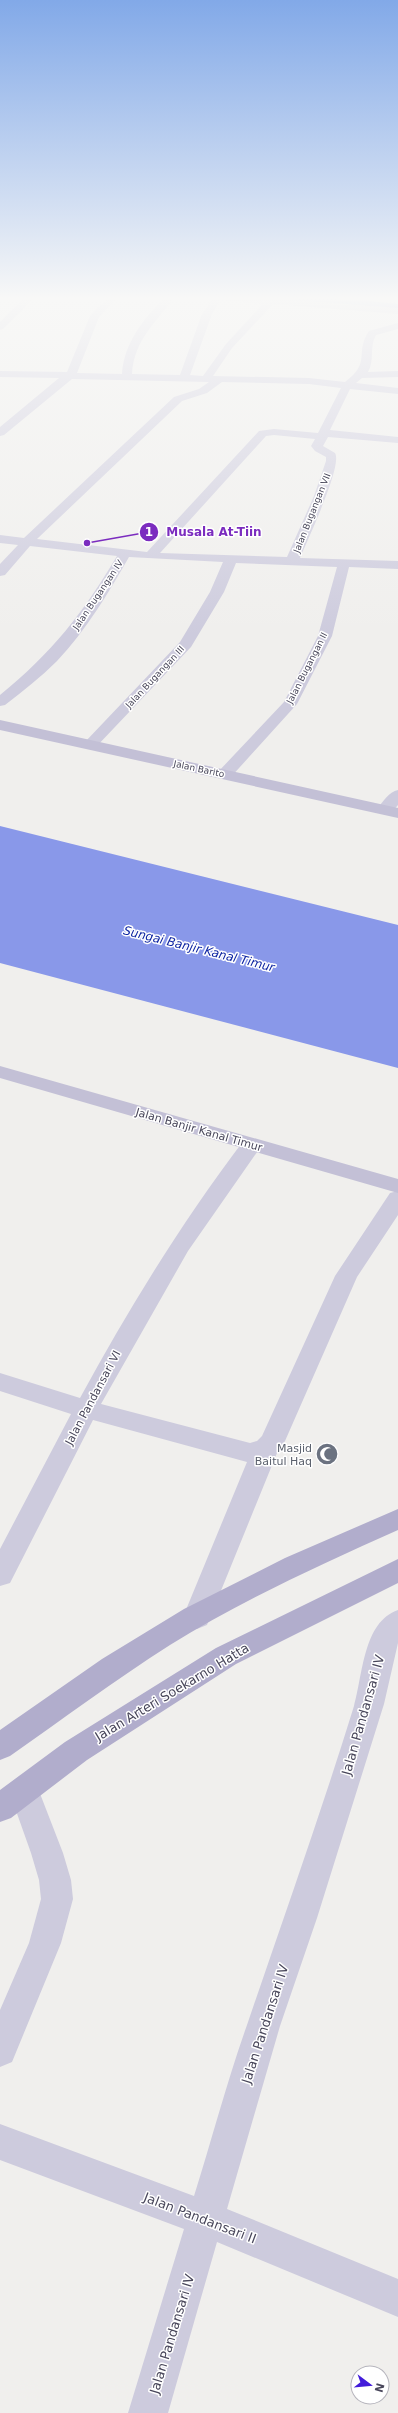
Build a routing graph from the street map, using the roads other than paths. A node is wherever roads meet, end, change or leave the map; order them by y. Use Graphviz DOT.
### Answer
graph roads {
  1 [pos="28,410"];
  2 [pos="167,410"];
  3 [pos="336,410"];
  4 [pos="0,433"];
  5 [pos="324,435"];
  6 [pos="398,440"];
  7 [pos="0,539"];
  8 [pos="26,543"];
  9 [pos="126,554"];
  10 [pos="150,556"];
  11 [pos="231,559"];
  12 [pos="292,561"];
  13 [pos="344,563"];
  14 [pos="398,565"];
  15 [pos="0,572"];
  16 [pos="0,702"];
  17 [pos="0,725"];
  18 [pos="90,745"];
  19 [pos="224,774"];
  20 [pos="398,795"];
  21 [pos="391,811"];
  22 [pos="0,1072"];
  23 [pos="250,1145"];
  24 [pos="398,1186"];
  25 [pos="398,1198"];
  26 [pos="0,1382"];
  27 [pos="86,1409"];
  28 [pos="266,1448"];
  29 [pos="398,1520"];
  30 [pos="398,1570"];
  31 [pos="0,1575"];
  32 [pos="197,1617"];
  33 [pos="392,1629"];
  34 [pos="0,1747"];
  35 [pos="12,1800"];
  36 [pos="0,2050"];
  37 [pos="0,2142"];
  38 [pos="206,2219"];
  39 [pos="398,2298"];
  40 [pos="148,2413"];
  1 -- 4 [label="street"];
  2 -- 8 [label="street"];
  3 -- 5 [label="street"];
  5 -- 6 [label="street"];
  5 -- 10 [label="street"];
  5 -- 12 [label="street, Jalan Bugangan VII"];
  7 -- 8 [label="street"];
  8 -- 9 [label="street"];
  8 -- 15 [label="street"];
  9 -- 10 [label="street"];
  9 -- 16 [label="street, Jalan Bugangan IV"];
  10 -- 11 [label="street"];
  11 -- 12 [label="street"];
  11 -- 18 [label="street, Jalan Bugangan III"];
  12 -- 13 [label="street"];
  13 -- 14 [label="street"];
  13 -- 19 [label="street, Jalan Bugangan II"];
  17 -- 18 [label="street, Jalan Barito"];
  18 -- 19 [label="street, Jalan Barito"];
  19 -- 21 [label="street, Jalan Barito"];
  20 -- 21 [label="street"];
  22 -- 23 [label="street, Jalan Banjir Kanal Timur"];
  23 -- 24 [label="street, Jalan Banjir Kanal Timur"];
  23 -- 27 [label="street, Jalan Pandansari VI"];
  25 -- 28 [label="street"];
  26 -- 27 [label="street"];
  27 -- 28 [label="street"];
  27 -- 31 [label="street, Jalan Pandansari VI"];
  28 -- 32 [label="street"];
  29 -- 32 [label="main road"];
  30 -- 35 [label="main road, Jalan Arteri Soekarno Hatta"];
  32 -- 34 [label="main road"];
  33 -- 38 [label="street, Jalan Pandansari IV"];
  35 -- 36 [label="street"];
  37 -- 38 [label="street, Jalan Pandansari II"];
  38 -- 39 [label="street, Jalan Pandansari II"];
  38 -- 40 [label="street, Jalan Pandansari IV"];
}
